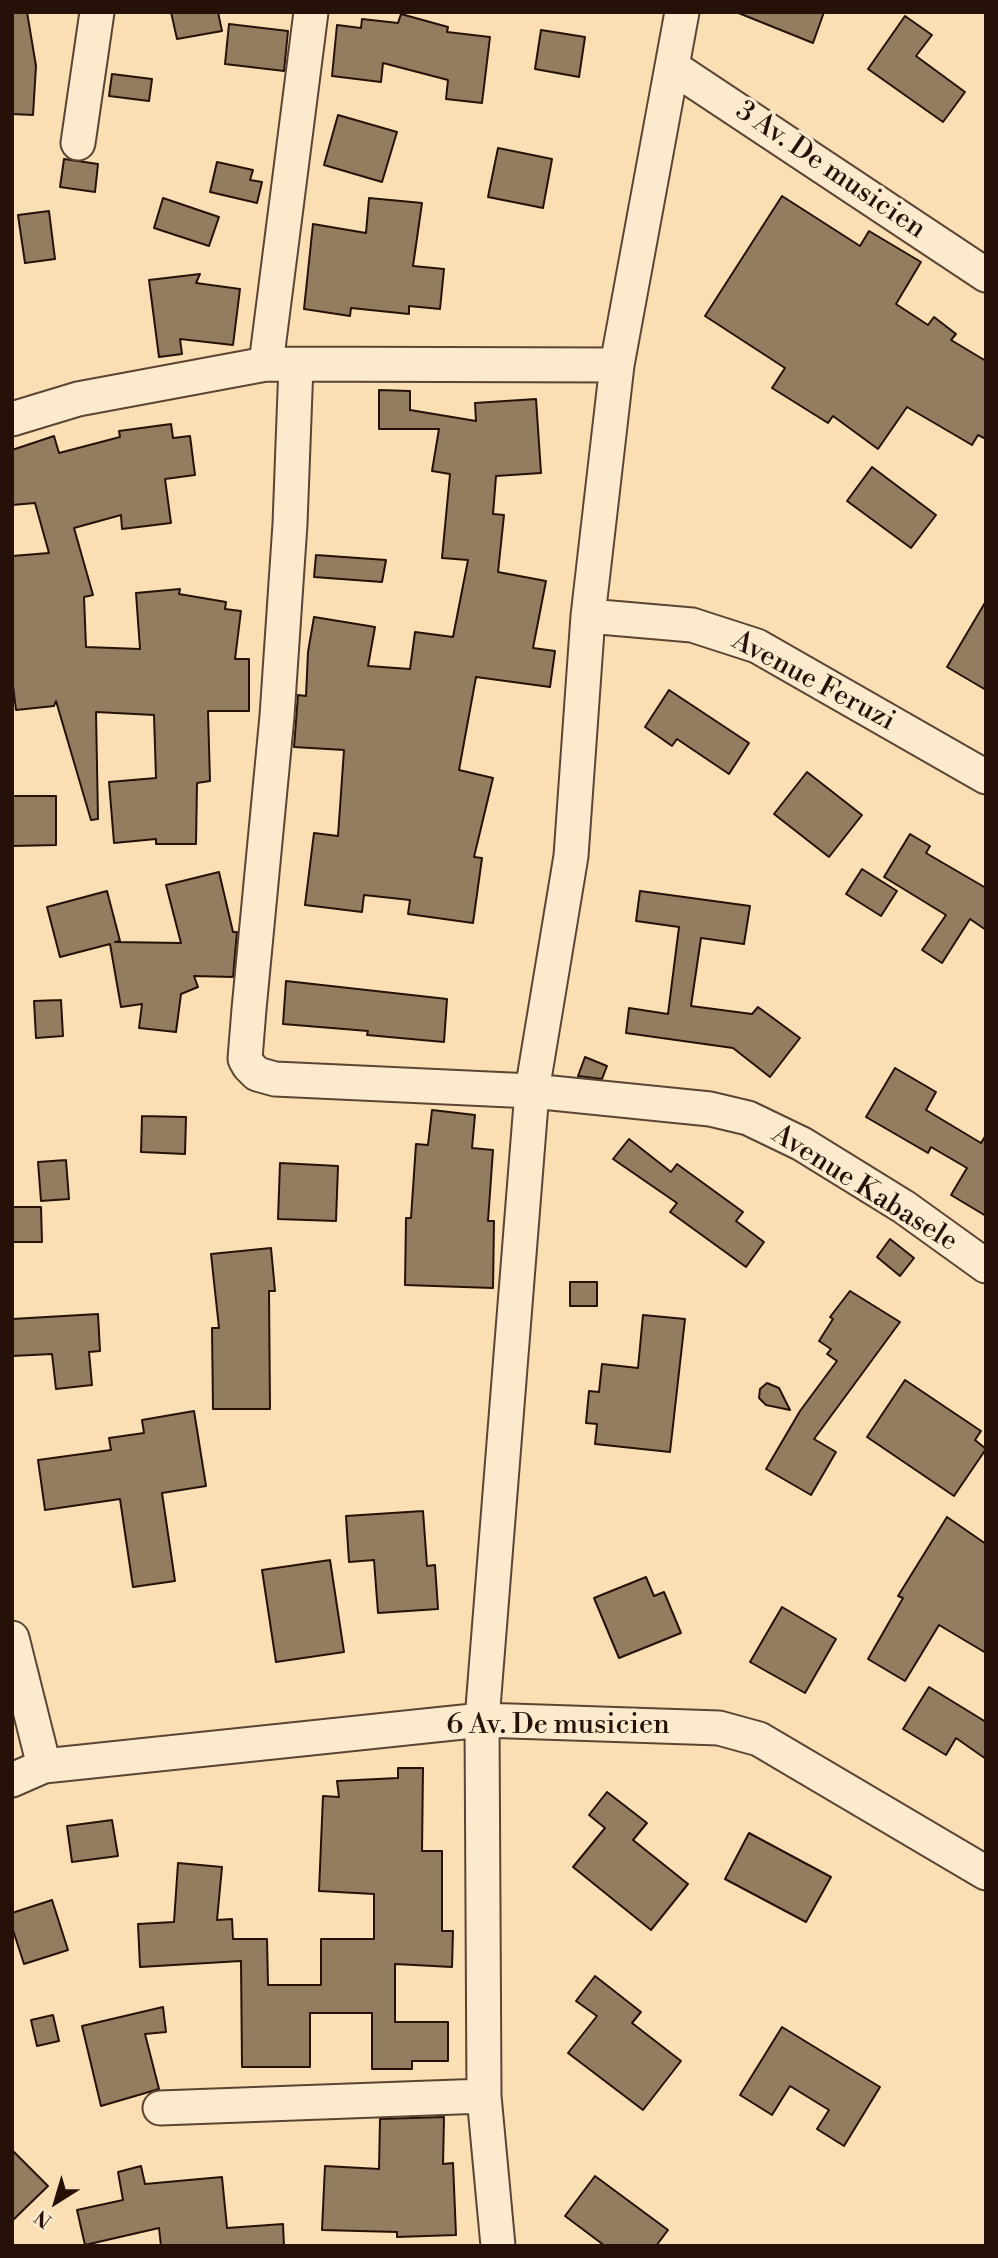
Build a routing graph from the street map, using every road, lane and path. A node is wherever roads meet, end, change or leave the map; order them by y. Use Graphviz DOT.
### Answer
graph roads {
  1 [pos="97,12"];
  2 [pos="311,12"];
  3 [pos="682,12"];
  4 [pos="674,68"];
  5 [pos="78,143"];
  6 [pos="986,275"];
  7 [pos="281,364"];
  8 [pos="617,365"];
  9 [pos="12,419"];
  10 [pos="588,616"];
  11 [pos="986,777"];
  12 [pos="532,1091"];
  13 [pos="986,1266"];
  14 [pos="12,1638"];
  15 [pos="482,1720"];
  16 [pos="44,1766"];
  17 [pos="12,1780"];
  18 [pos="986,1873"];
  19 [pos="484,2096"];
  20 [pos="160,2108"];
  21 [pos="498,2246"];
  1 -- 5 [label="street"];
  2 -- 7 [label="street, Avenue Kabasele"];
  3 -- 4 [label="street"];
  4 -- 6 [label="street, 3 Av. De musicien"];
  4 -- 8 [label="street"];
  7 -- 8 [label="street"];
  7 -- 9 [label="street"];
  7 -- 12 [label="street, Avenue Kabasele"];
  8 -- 10 [label="street"];
  10 -- 11 [label="street, Avenue Feruzi"];
  10 -- 12 [label="street"];
  12 -- 13 [label="street, Avenue Kabasele"];
  12 -- 15 [label="street"];
  14 -- 16 [label="street"];
  15 -- 16 [label="street, 6 Av. De musicien"];
  15 -- 18 [label="street, 6 Av. De musicien"];
  15 -- 19 [label="street"];
  16 -- 17 [label="street, 6 Av. De musicien"];
  19 -- 20 [label="street"];
  19 -- 21 [label="street"];
}
